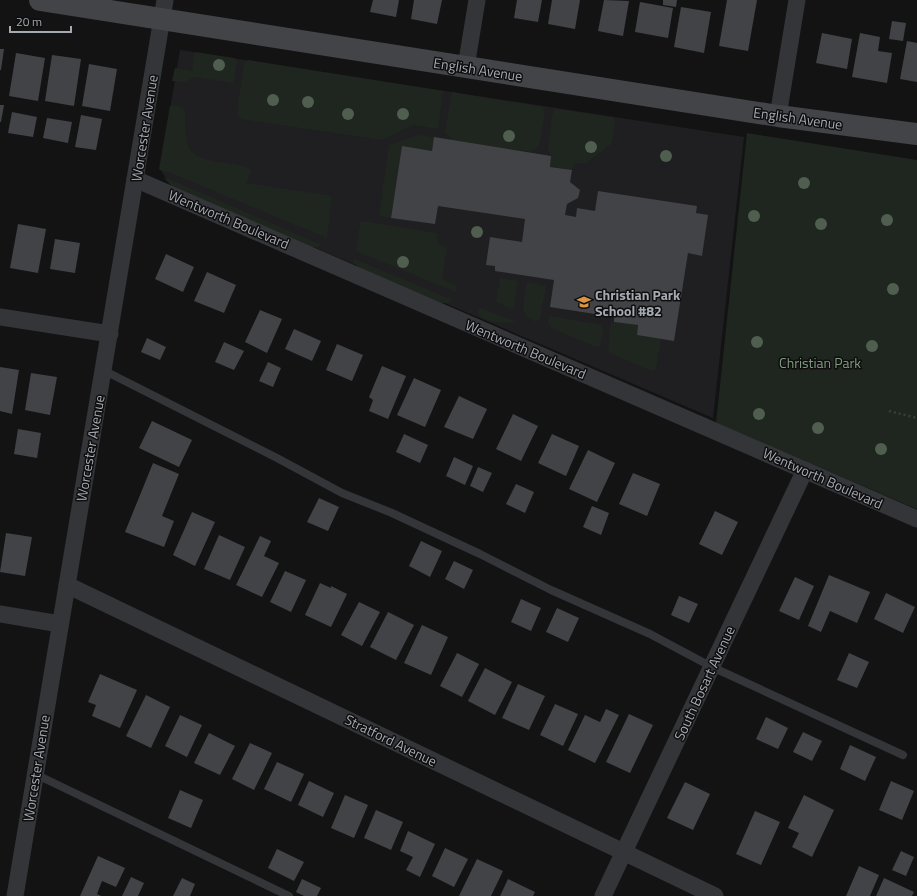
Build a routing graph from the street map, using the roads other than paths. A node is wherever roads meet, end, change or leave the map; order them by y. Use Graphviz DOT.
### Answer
graph roads {
  1 [pos="40,0"];
  2 [pos="477,0"];
  3 [pos="797,0"];
  4 [pos="163,10"];
  5 [pos="466,67"];
  6 [pos="778,116"];
  7 [pos="917,134"];
  8 [pos="135,179"];
  9 [pos="0,317"];
  10 [pos="110,334"];
  11 [pos="103,370"];
  12 [pos="805,470"];
  13 [pos="917,519"];
  14 [pos="67,585"];
  15 [pos="0,614"];
  16 [pos="60,624"];
  17 [pos="712,667"];
  18 [pos="903,755"];
  19 [pos="35,774"];
  20 [pos="624,852"];
  21 [pos="15,896"];
  22 [pos="289,896"];
  23 [pos="603,896"];
  24 [pos="715,896"];
  1 -- 4 [label="main road, English Avenue"];
  2 -- 5 [label="street"];
  3 -- 6 [label="street"];
  4 -- 5 [label="main road, English Avenue"];
  4 -- 8 [label="street, Worcester Avenue"];
  5 -- 6 [label="main road, English Avenue"];
  6 -- 7 [label="main road, English Avenue"];
  8 -- 10 [label="street, Worcester Avenue"];
  8 -- 12 [label="street, Wentworth Boulevard"];
  9 -- 10 [label="street"];
  10 -- 11 [label="street, Worcester Avenue"];
  11 -- 14 [label="street, Worcester Avenue"];
  11 -- 17 [label="lane"];
  12 -- 13 [label="street, Wentworth Boulevard"];
  12 -- 17 [label="street, South Bosart Avenue"];
  14 -- 16 [label="street, Worcester Avenue"];
  14 -- 20 [label="street, Stratford Avenue"];
  15 -- 16 [label="street"];
  16 -- 19 [label="street, Worcester Avenue"];
  17 -- 18 [label="lane"];
  17 -- 20 [label="street, South Bosart Avenue"];
  19 -- 21 [label="street, Worcester Avenue"];
  19 -- 22 [label="lane"];
  20 -- 23 [label="street, South Bosart Avenue"];
  20 -- 24 [label="street, Stratford Avenue"];
}
